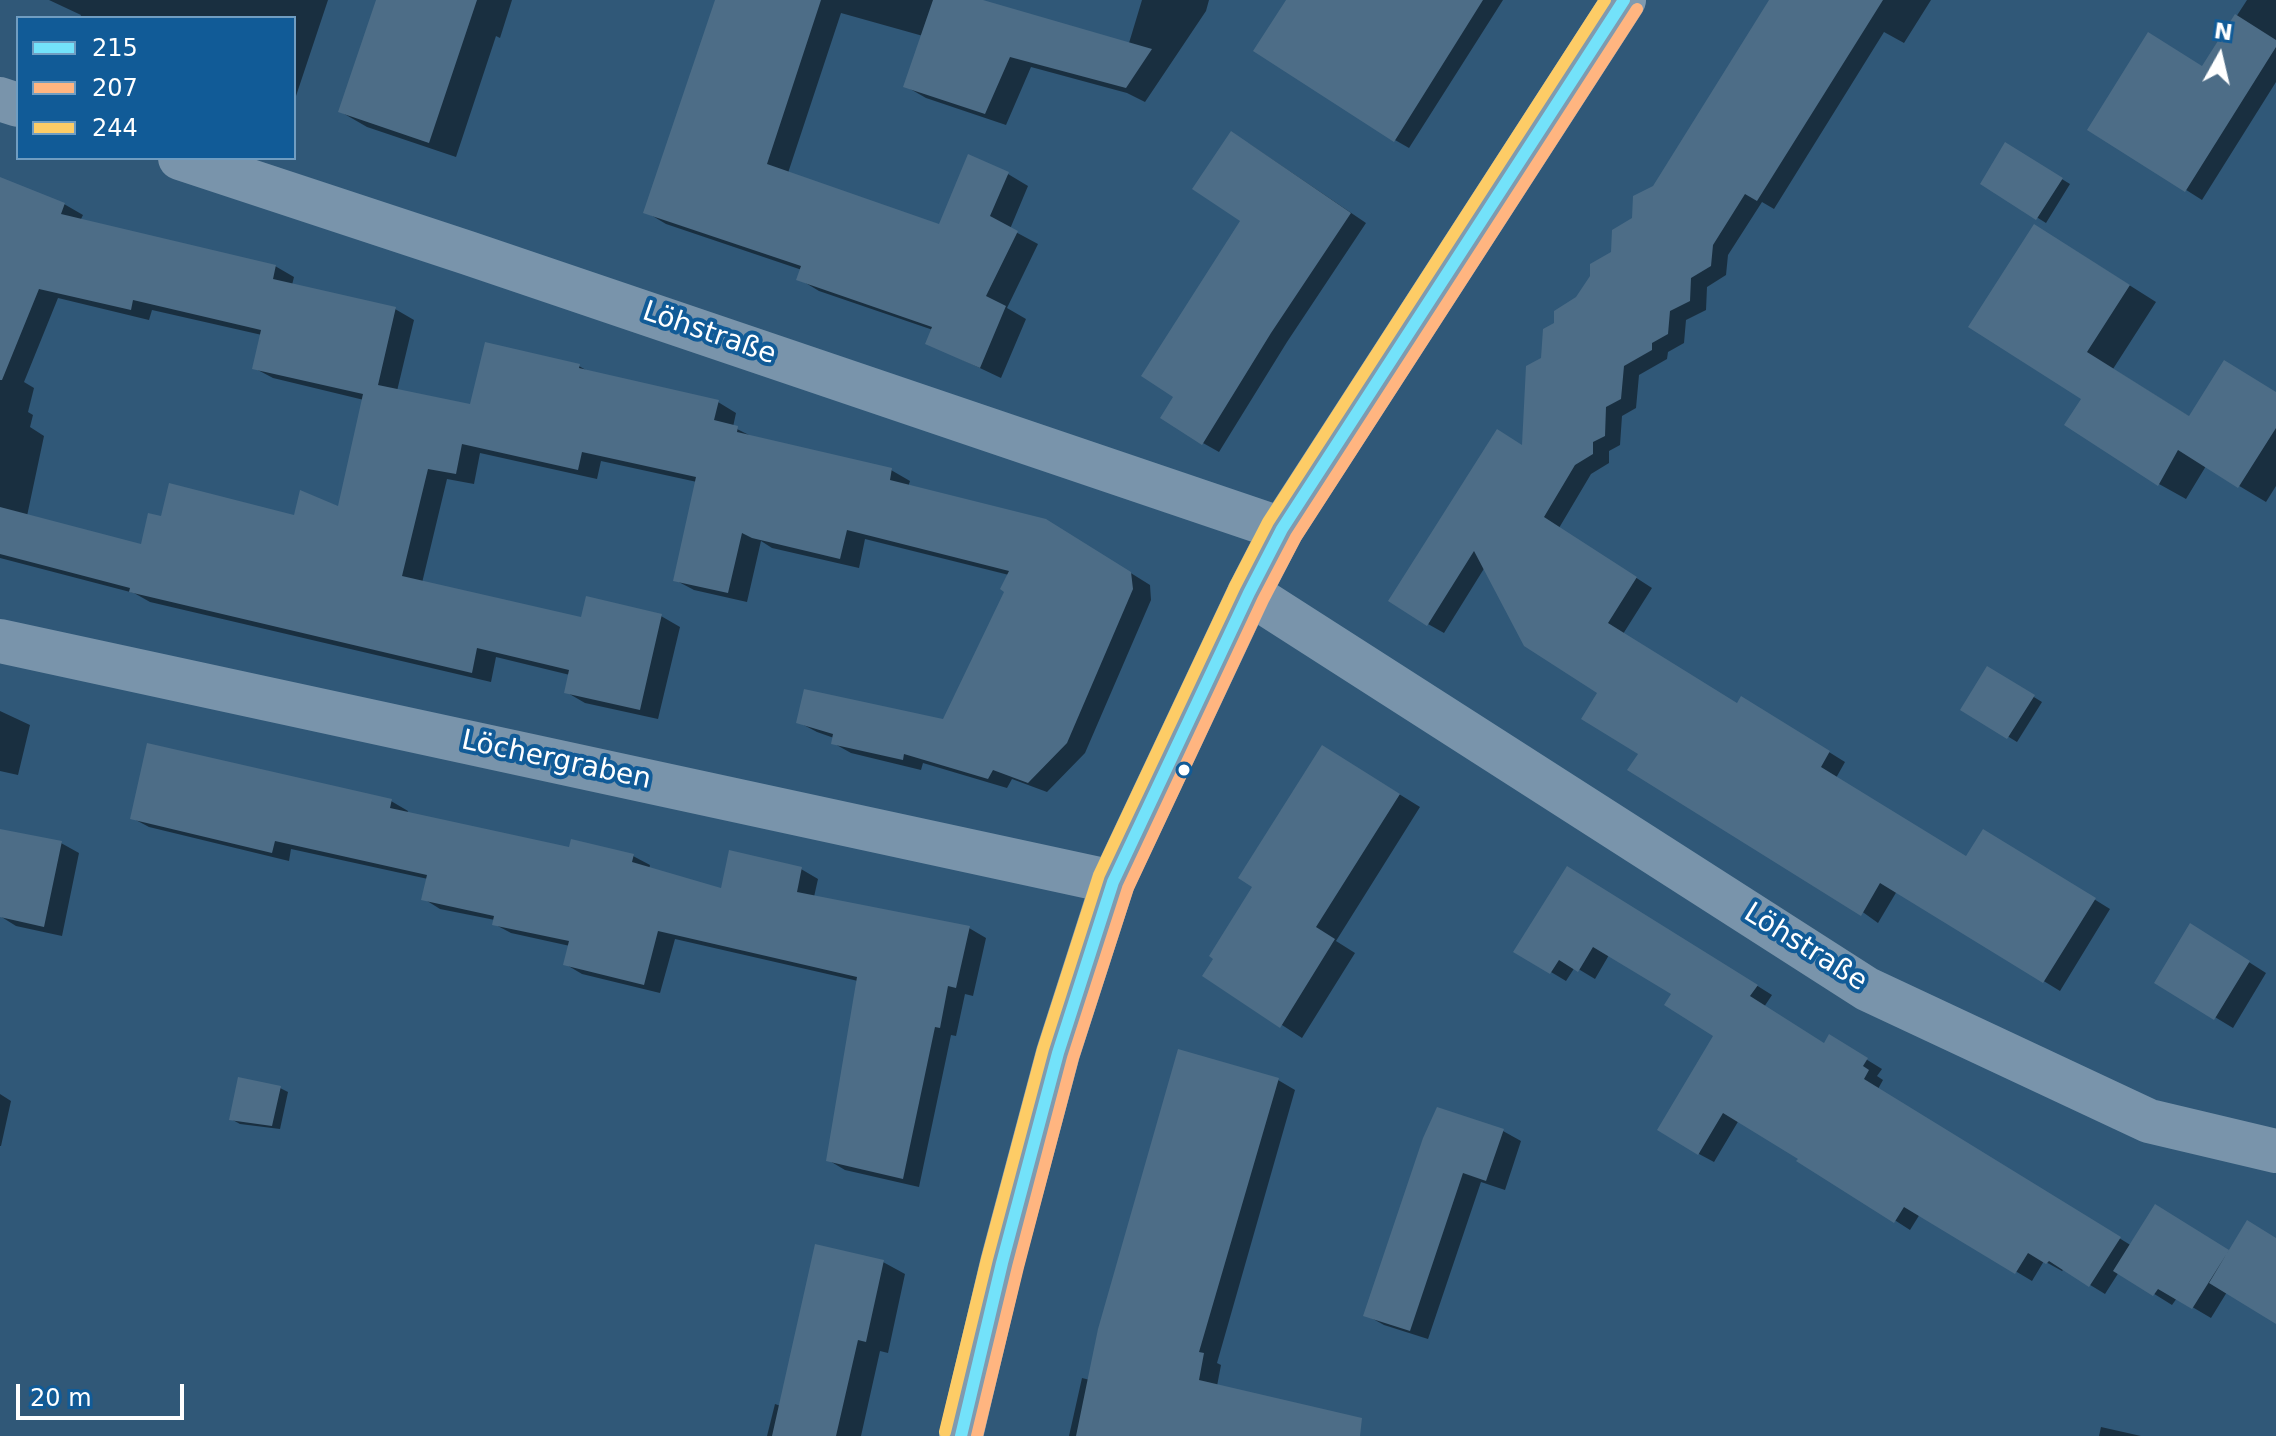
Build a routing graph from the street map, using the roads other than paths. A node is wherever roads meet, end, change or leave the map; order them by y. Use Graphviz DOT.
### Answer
graph roads {
  1 [pos="1624,0"];
  2 [pos="186,160"];
  3 [pos="1282,529"];
  4 [pos="1249,593"];
  5 [pos="0,641"];
  6 [pos="1113,882"];
  7 [pos="2276,1151"];
  8 [pos="961,1436"];
  1 -- 3 [label="main road"];
  2 -- 3 [label="street, Löhstraße"];
  3 -- 4 [label="main road"];
  4 -- 6 [label="main road"];
  4 -- 7 [label="street, Löhstraße"];
  5 -- 6 [label="street, Löchergraben"];
  6 -- 8 [label="main road"];
}
